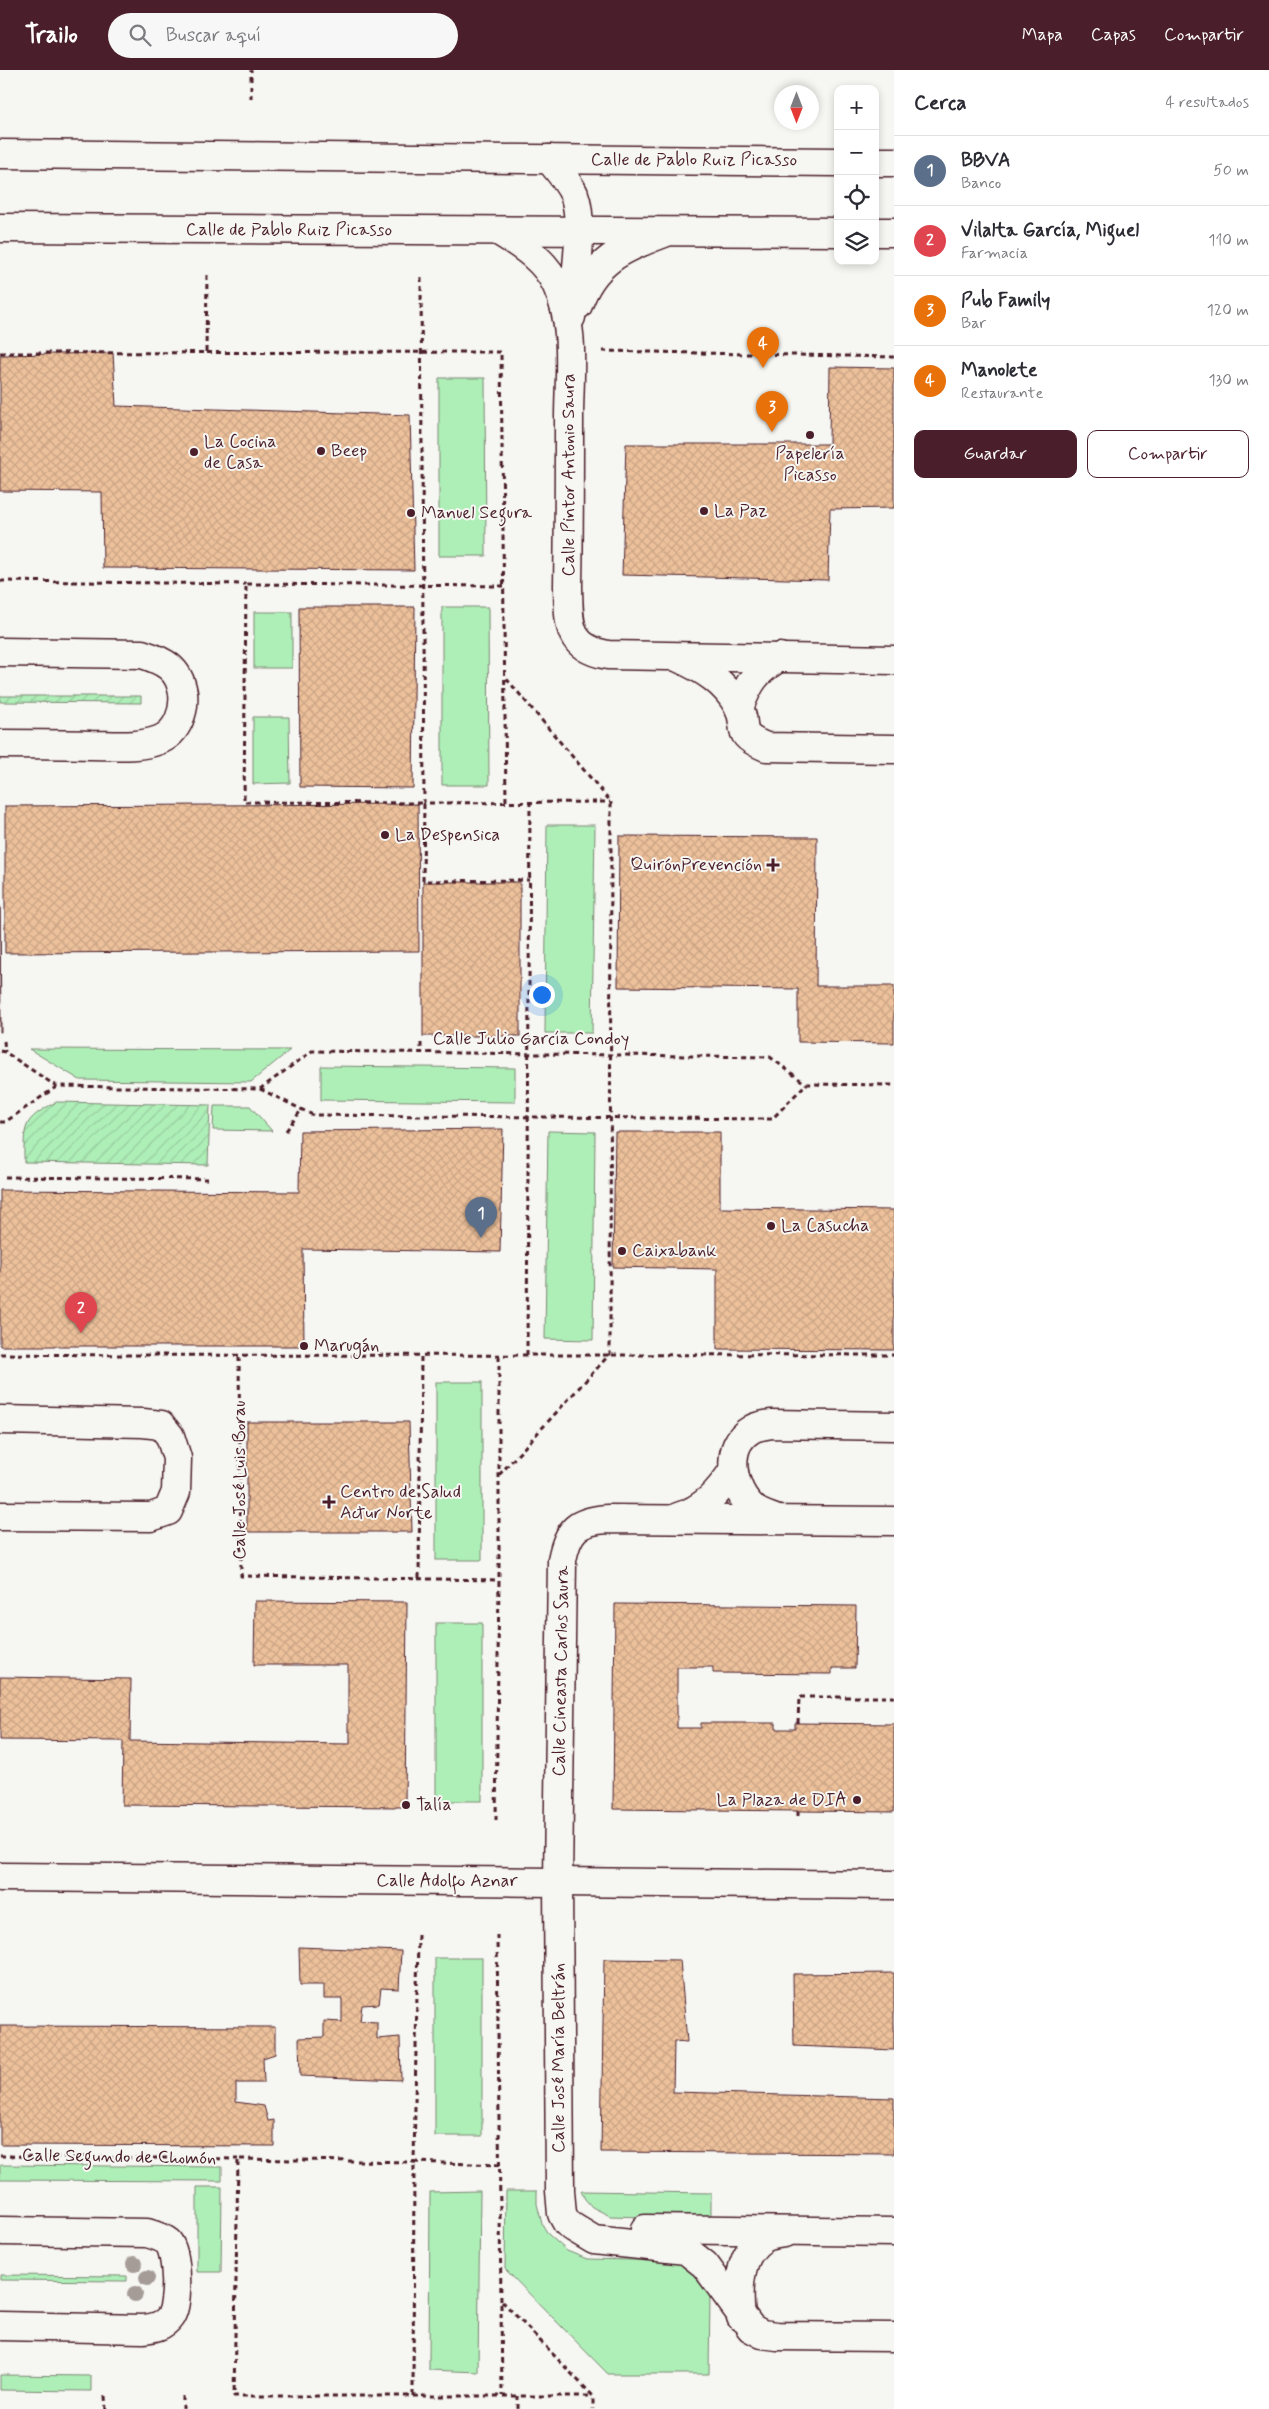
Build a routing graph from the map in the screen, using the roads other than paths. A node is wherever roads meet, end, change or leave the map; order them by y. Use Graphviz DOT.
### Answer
graph roads {
  1 [pos="0,154"];
  2 [pos="549,159"];
  3 [pos="834,162"];
  4 [pos="879,162"];
  5 [pos="894,162"];
  6 [pos="0,228"];
  7 [pos="500,232"];
  8 [pos="578,232"];
  9 [pos="834,232"];
  10 [pos="879,232"];
  11 [pos="894,232"];
  12 [pos="664,233"];
  13 [pos="570,330"];
  14 [pos="0,652"];
  15 [pos="676,656"];
  16 [pos="780,658"];
  17 [pos="894,660"];
  18 [pos="739,708"];
  19 [pos="0,744"];
  20 [pos="894,749"];
  21 [pos="0,1420"];
  22 [pos="894,1426"];
  23 [pos="733,1471"];
  24 [pos="0,1516"];
  25 [pos="668,1519"];
  26 [pos="775,1519"];
  27 [pos="894,1521"];
  28 [pos="0,1877"];
  29 [pos="558,1882"];
  30 [pos="894,1885"];
  31 [pos="574,2228"];
  32 [pos="0,2231"];
  33 [pos="792,2231"];
  34 [pos="894,2232"];
  35 [pos="741,2317"];
  36 [pos="0,2326"];
  37 [pos="894,2337"];
  1 -- 2 [label="street, Calle de Pablo Ruiz Picasso"];
  2 -- 3 [label="street, Calle de Pablo Ruiz Picasso"];
  2 -- 8 [label="street"];
  4 -- 5 [label="street"];
  6 -- 7 [label="street, Calle de Pablo Ruiz Picasso"];
  7 -- 8 [label="street, Calle de Pablo Ruiz Picasso"];
  7 -- 13 [label="street, Calle Pintor Antonio Saura"];
  8 -- 12 [label="street, Calle de Pablo Ruiz Picasso"];
  8 -- 13 [label="street"];
  9 -- 12 [label="street, Calle de Pablo Ruiz Picasso"];
  10 -- 11 [label="street"];
  12 -- 13 [label="street, Calle de Pablo Ruiz Picasso"];
  13 -- 15 [label="street, Calle Pintor Antonio Saura"];
  14 -- 19 [label="street"];
  15 -- 16 [label="street, Calle Pintor Antonio Saura"];
  15 -- 18 [label="street, Calle Pintor Antonio Saura"];
  16 -- 17 [label="street, Calle Pintor Antonio Saura"];
  16 -- 18 [label="street"];
  18 -- 20 [label="street, Calle Pintor Antonio Saura"];
  21 -- 24 [label="street"];
  22 -- 23 [label="street, Calle Cineasta Carlos Saura"];
  23 -- 25 [label="street, Calle Cineasta Carlos Saura"];
  23 -- 26 [label="street, Calle Cineasta Carlos Saura"];
  25 -- 26 [label="street, Calle Cineasta Carlos Saura"];
  25 -- 29 [label="street, Calle Cineasta Carlos Saura"];
  26 -- 27 [label="street, Calle Cineasta Carlos Saura"];
  28 -- 29 [label="street, Calle Adolfo Aznar"];
  29 -- 30 [label="street, Calle Adolfo Aznar"];
  29 -- 31 [label="street, Calle José María Beltrán"];
  31 -- 33 [label="street"];
  31 -- 35 [label="street, Calle José María Beltrán"];
  32 -- 36 [label="street"];
  33 -- 34 [label="street"];
  33 -- 35 [label="street"];
  35 -- 37 [label="street, Calle José María Beltrán"];
}
